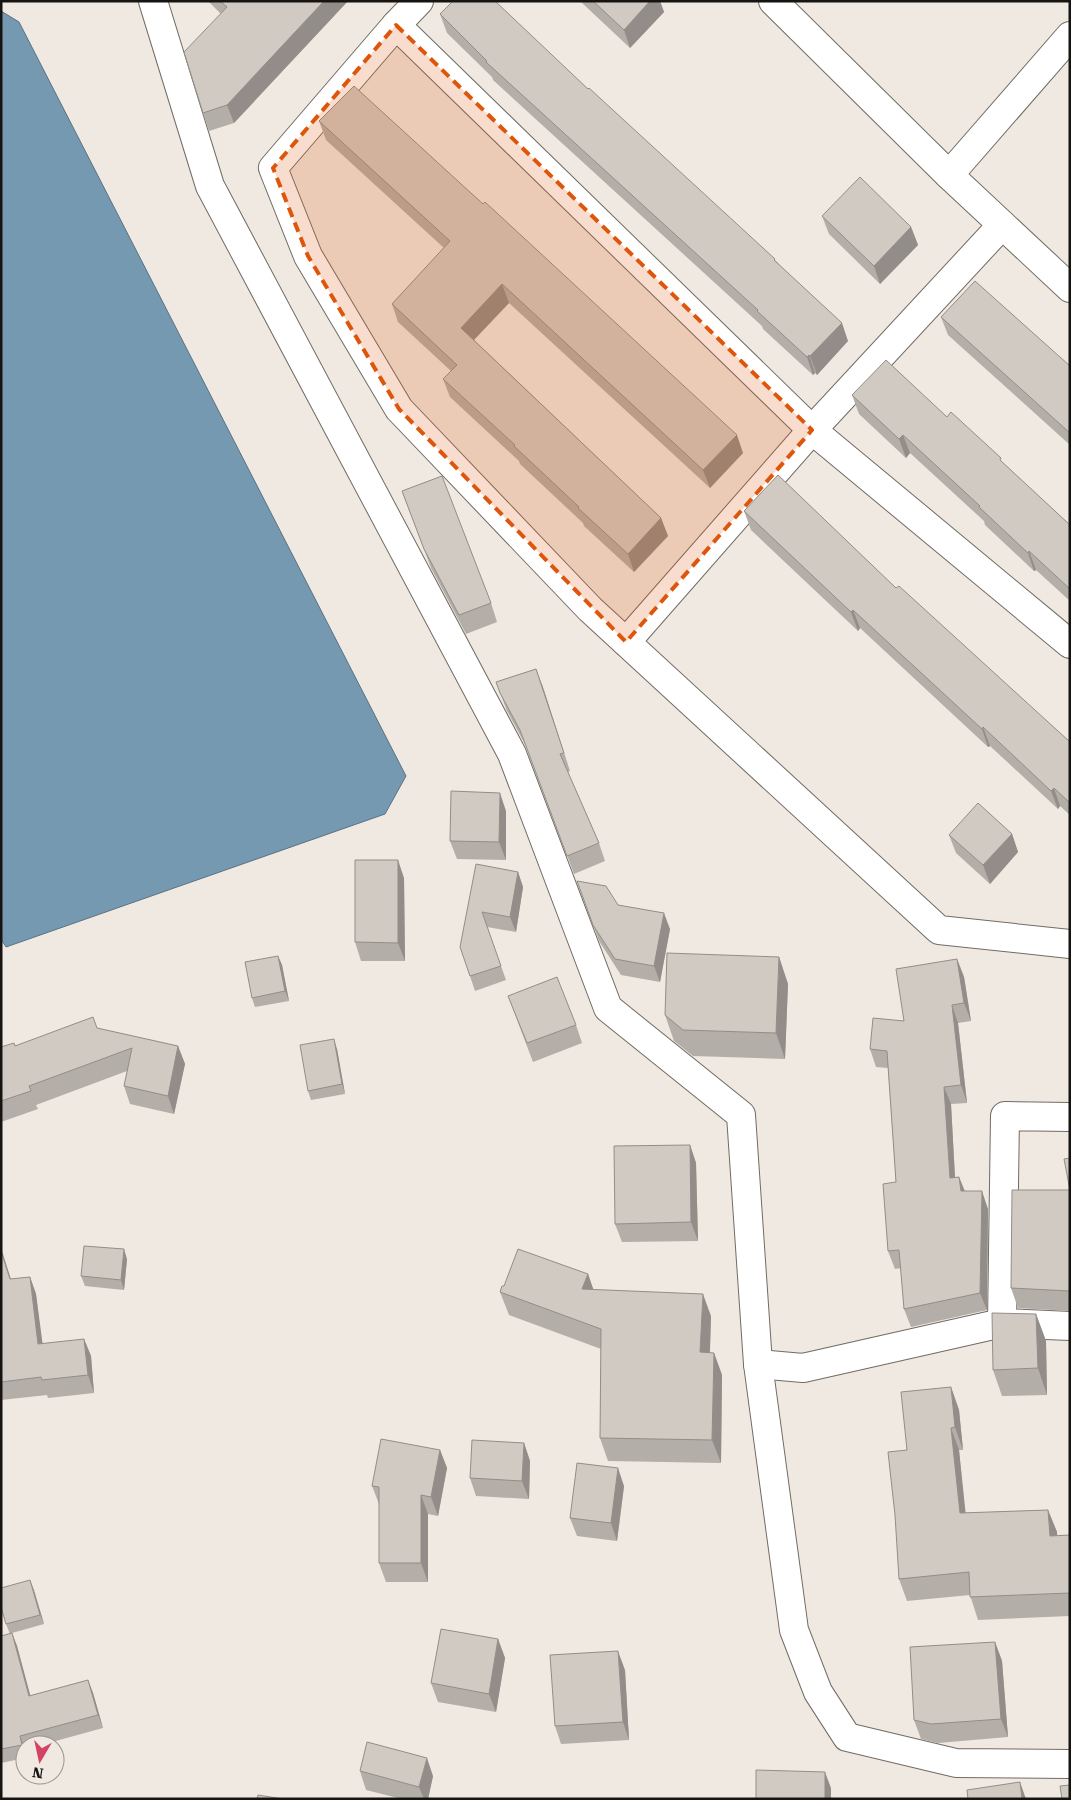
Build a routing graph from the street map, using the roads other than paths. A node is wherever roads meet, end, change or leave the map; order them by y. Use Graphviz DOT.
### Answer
graph roads {
  1 [pos="153,1"];
  2 [pos="418,1"];
  3 [pos="773,1"];
  4 [pos="396,25"];
  5 [pos="1070,36"];
  6 [pos="949,175"];
  7 [pos="1002,225"];
  8 [pos="1070,288"];
  9 [pos="812,430"];
  10 [pos="626,642"];
  11 [pos="1070,644"];
  12 [pos="1070,944"];
  13 [pos="1070,1117"];
  14 [pos="1002,1323"];
  15 [pos="1070,1326"];
  16 [pos="758,1364"];
  17 [pos="1070,1764"];
  1 -- 16 [label="street"];
  2 -- 4 [label="street"];
  3 -- 6 [label="street"];
  4 -- 9 [label="street"];
  4 -- 10 [label="street"];
  5 -- 6 [label="street"];
  6 -- 7 [label="street"];
  7 -- 8 [label="street"];
  7 -- 9 [label="street"];
  9 -- 10 [label="street"];
  9 -- 11 [label="street"];
  10 -- 12 [label="street"];
  13 -- 14 [label="street"];
  14 -- 15 [label="street"];
  14 -- 16 [label="street"];
  16 -- 17 [label="street"];
}
